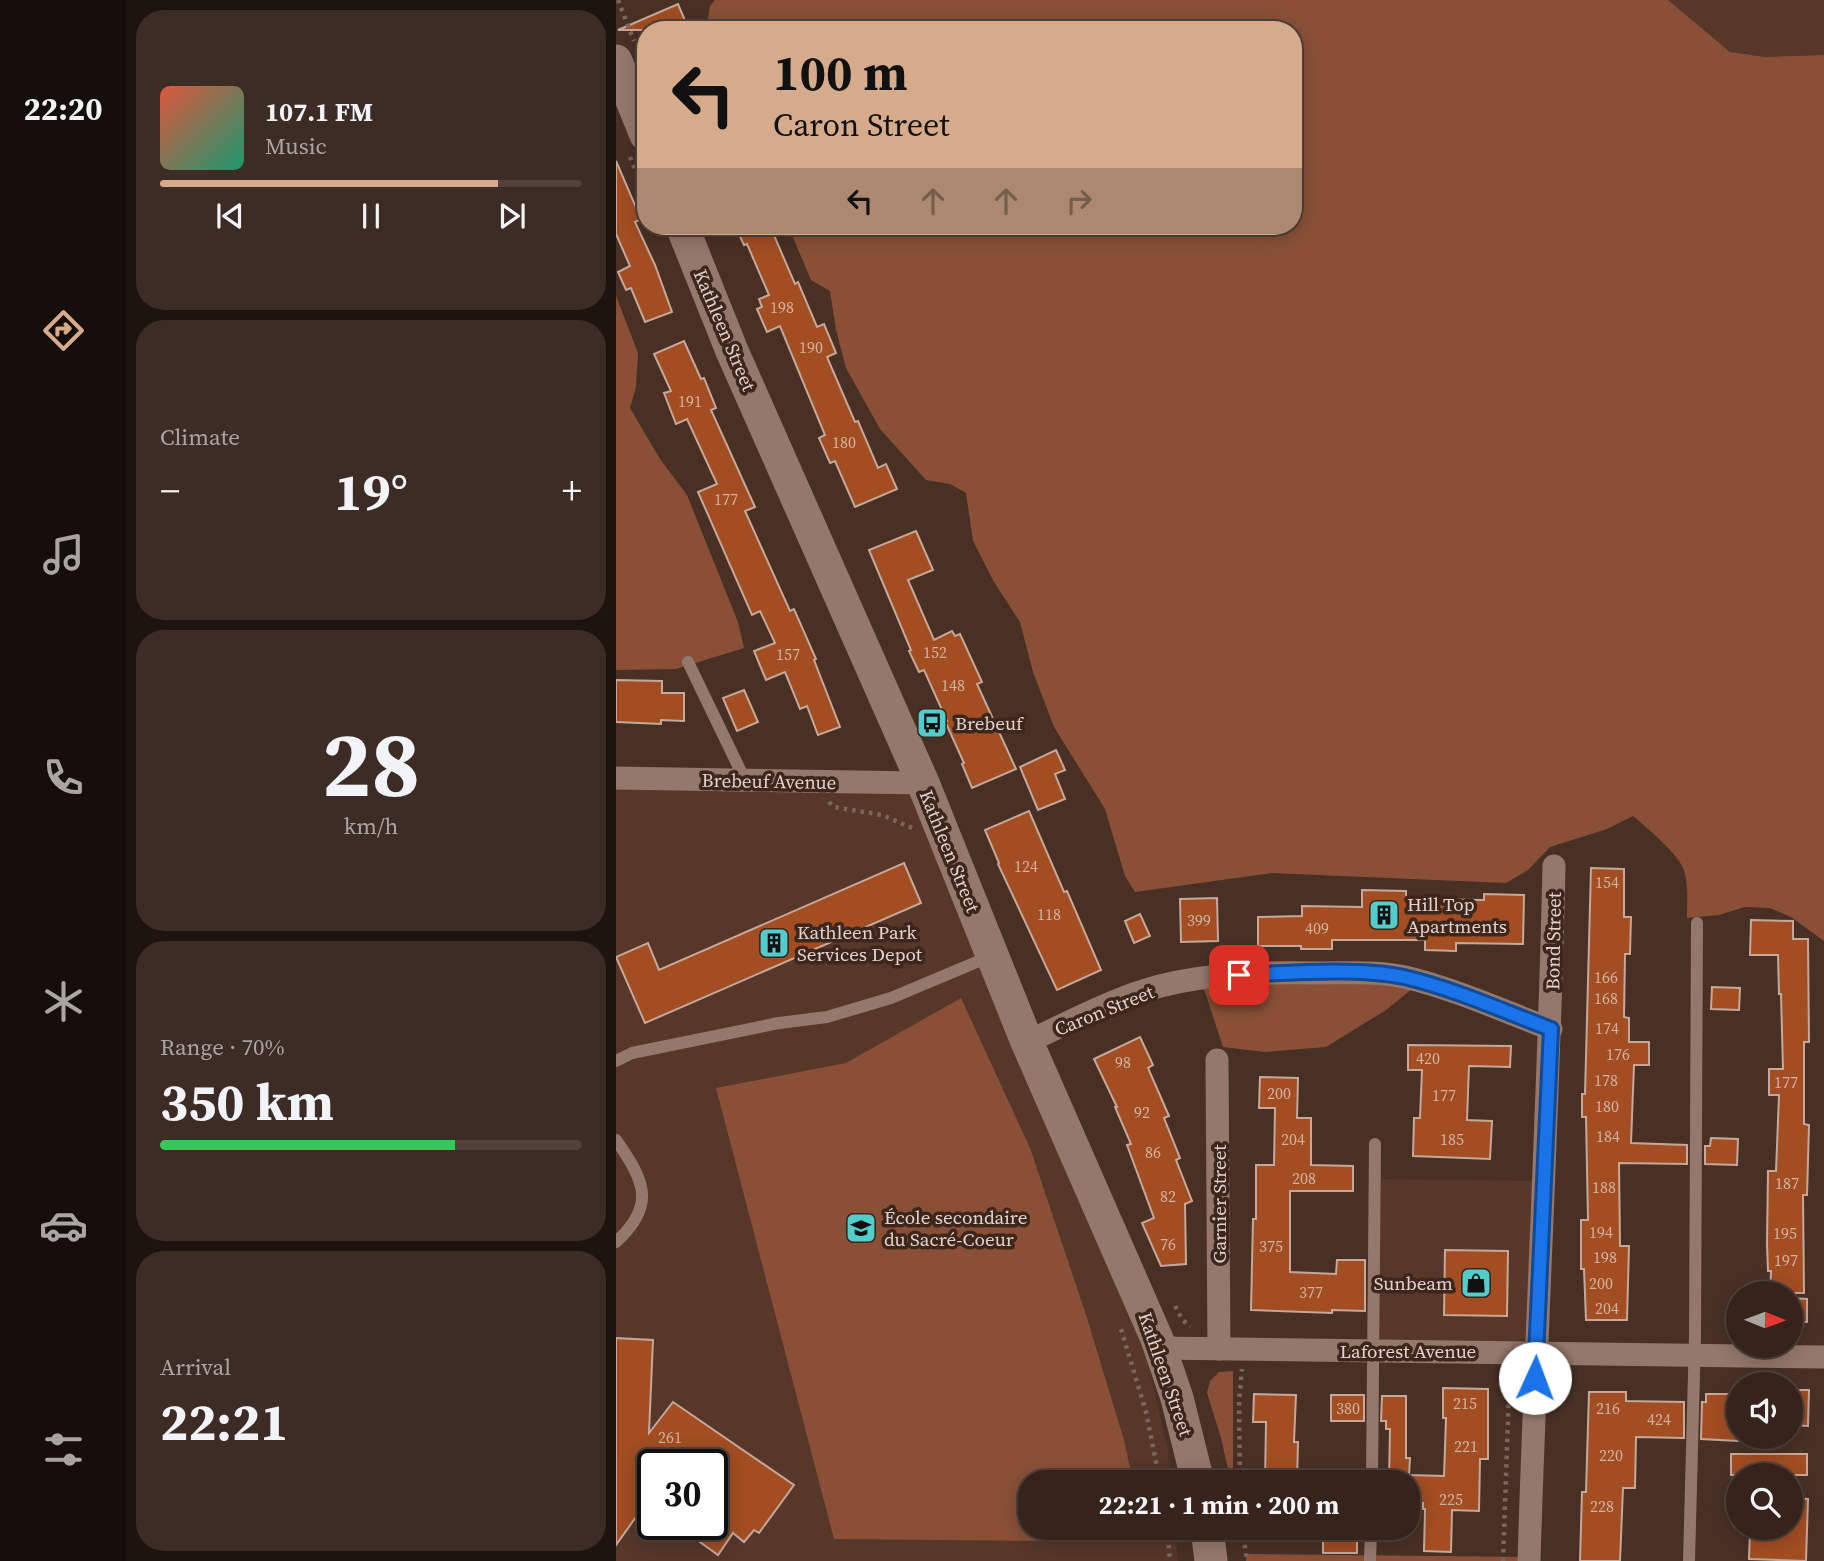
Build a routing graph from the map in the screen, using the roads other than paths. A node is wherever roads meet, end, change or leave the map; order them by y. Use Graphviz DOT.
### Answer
graph roads {
  1 [pos="626,54"];
  2 [pos="637,99"];
  3 [pos="686,235"];
  4 [pos="688,662"];
  5 [pos="616,778"];
  6 [pos="745,780"];
  7 [pos="923,783"];
  8 [pos="1555,866"];
  9 [pos="1697,923"];
  10 [pos="992,956"];
  11 [pos="1551,1029"];
  12 [pos="1027,1042"];
  13 [pos="1217,1060"];
  14 [pos="616,1061"];
  15 [pos="616,1140"];
  16 [pos="1375,1144"];
  17 [pos="616,1242"];
  18 [pos="1219,1339"];
  19 [pos="1160,1348"];
  20 [pos="1374,1351"];
  21 [pos="1536,1352"];
  22 [pos="1695,1355"];
  23 [pos="1824,1357"];
  24 [pos="1195,1470"];
  25 [pos="1372,1470"];
  26 [pos="1209,1540"];
  27 [pos="1371,1540"];
  28 [pos="1211,1561"];
  29 [pos="1370,1561"];
  30 [pos="1529,1561"];
  31 [pos="1689,1561"];
  1 -- 2 [label="street"];
  3 -- 7 [label="street, Kathleen Street"];
  4 -- 6 [label="lane"];
  5 -- 6 [label="street, Brebeuf Avenue"];
  6 -- 7 [label="street, Brebeuf Avenue"];
  7 -- 10 [label="street, Kathleen Street"];
  8 -- 11 [label="street, Bond Street"];
  9 -- 22 [label="lane"];
  10 -- 12 [label="street, Kathleen Street"];
  10 -- 14 [label="lane"];
  11 -- 12 [label="street, Caron Street"];
  11 -- 21 [label="street, Bond Street"];
  12 -- 19 [label="street, Kathleen Street"];
  13 -- 18 [label="street, Garnier Street"];
  15 -- 17 [label="lane"];
  16 -- 20 [label="lane"];
  18 -- 19 [label="street, Laforest Avenue"];
  18 -- 20 [label="street, Laforest Avenue"];
  19 -- 24 [label="street, Kathleen Street"];
  20 -- 21 [label="street, Laforest Avenue"];
  20 -- 25 [label="lane"];
  21 -- 22 [label="street, Laforest Avenue"];
  21 -- 30 [label="street, Bond Street"];
  22 -- 23 [label="street, Laforest Avenue"];
  22 -- 31 [label="lane"];
  26 -- 28 [label="street"];
  27 -- 29 [label="lane"];
}
